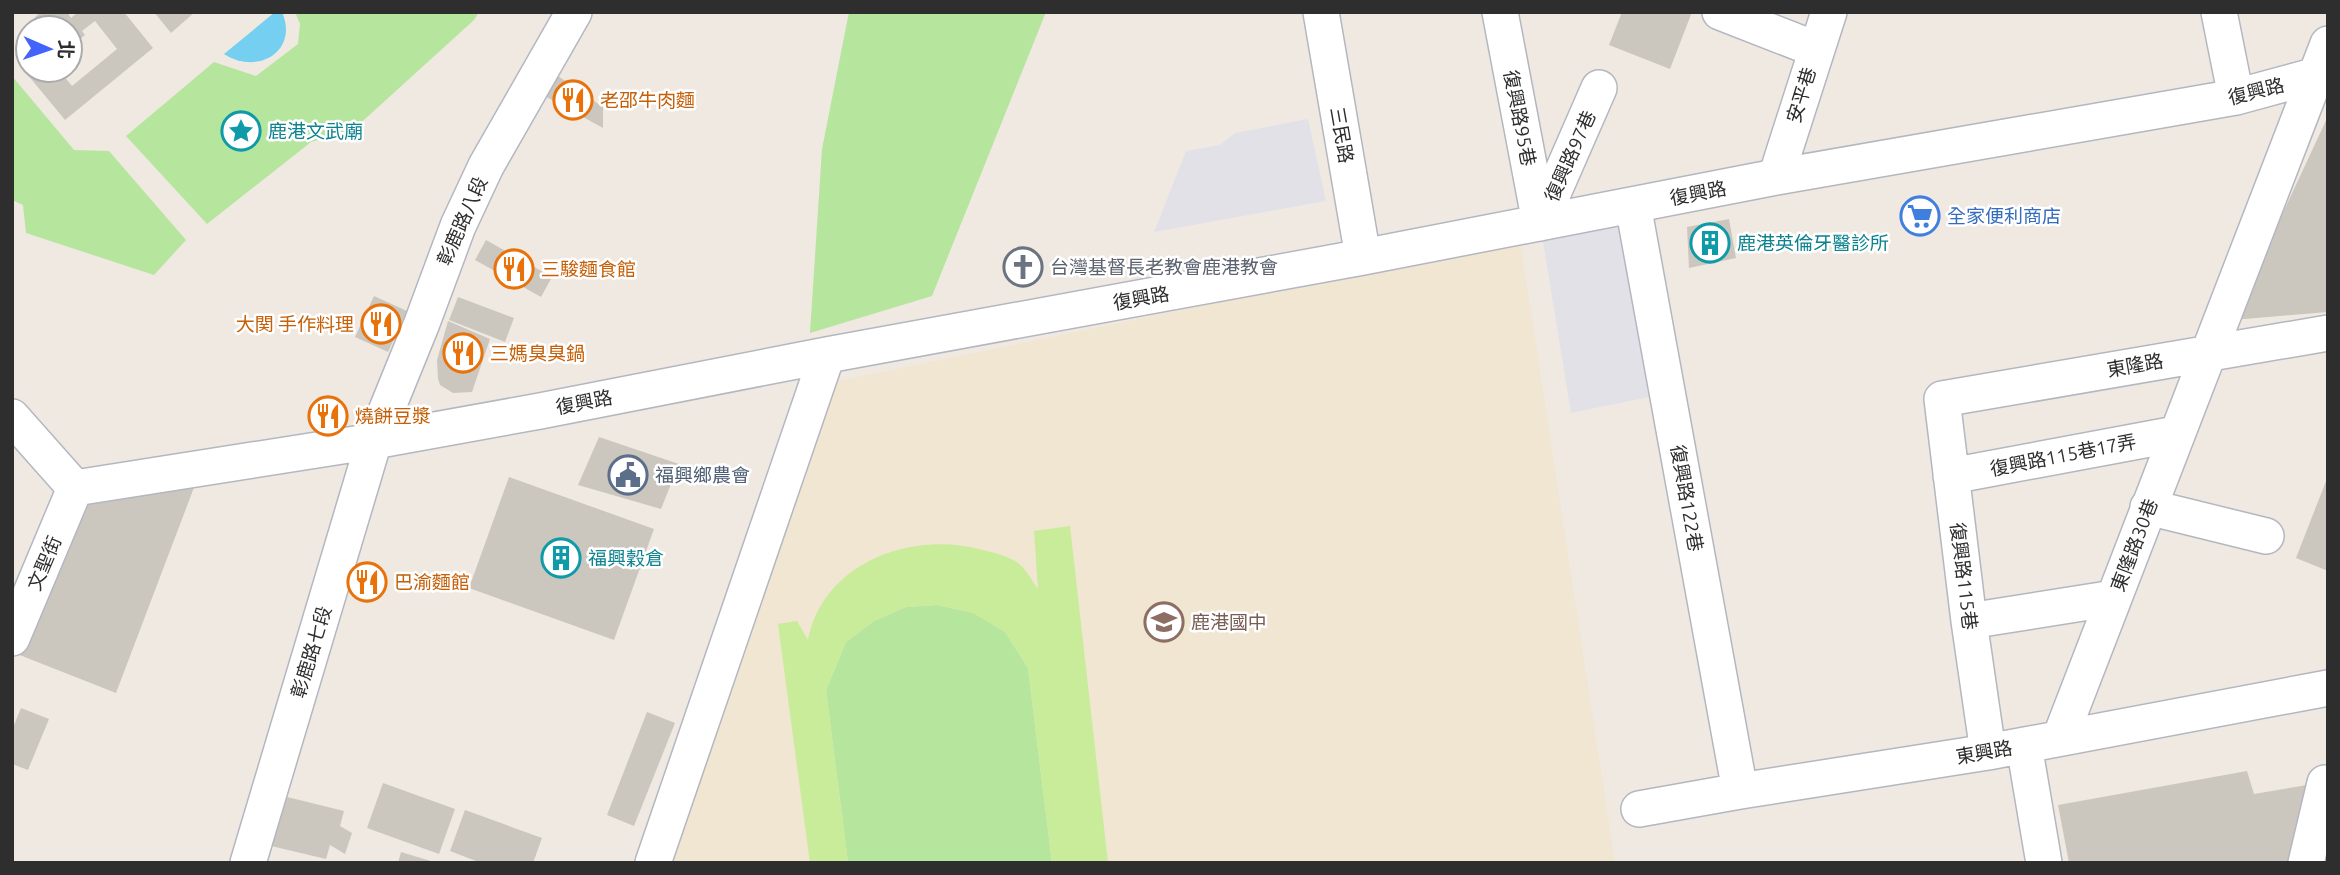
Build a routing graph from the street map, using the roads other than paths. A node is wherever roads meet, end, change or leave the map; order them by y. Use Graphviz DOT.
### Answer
graph roads {
  1 [pos="574,12"];
  2 [pos="1321,12"];
  3 [pos="1500,12"];
  4 [pos="1720,12"];
  5 [pos="1829,12"];
  6 [pos="2219,12"];
  7 [pos="1815,49"];
  8 [pos="2324,64"];
  9 [pos="1600,88"];
  10 [pos="2236,97"];
  11 [pos="1776,177"];
  12 [pos="1633,205"];
  13 [pos="1540,223"];
  14 [pos="1363,257"];
  15 [pos="2328,333"];
  16 [pos="2207,352"];
  17 [pos="827,355"];
  18 [pos="1942,399"];
  19 [pos="12,417"];
  20 [pos="2176,435"];
  21 [pos="374,441"];
  22 [pos="1951,476"];
  23 [pos="75,488"];
  24 [pos="2148,507"];
  25 [pos="2266,536"];
  26 [pos="2114,598"];
  27 [pos="1969,621"];
  28 [pos="12,638"];
  29 [pos="2328,688"];
  30 [pos="2060,738"];
  31 [pos="2024,745"];
  32 [pos="1988,752"];
  33 [pos="2325,783"];
  34 [pos="1740,791"];
  35 [pos="1639,810"];
  36 [pos="248,863"];
  37 [pos="653,863"];
  38 [pos="2044,863"];
  39 [pos="2306,863"];
  1 -- 21 [label="street, 彰鹿路八段"];
  2 -- 14 [label="street, 三民路"];
  3 -- 13 [label="street, 復興路95巷"];
  4 -- 7 [label="street"];
  5 -- 7 [label="street, 安平巷"];
  6 -- 10 [label="street"];
  7 -- 11 [label="street, 安平巷"];
  8 -- 10 [label="street, 復興路"];
  8 -- 16 [label="street, 東隆路30巷"];
  9 -- 13 [label="street, 復興路97巷"];
  10 -- 11 [label="street, 復興路"];
  11 -- 12 [label="street, 復興路"];
  12 -- 13 [label="street, 復興路"];
  12 -- 34 [label="street, 復興路122巷"];
  13 -- 14 [label="street, 復興路"];
  14 -- 17 [label="street, 復興路"];
  15 -- 16 [label="street, 東隆路"];
  16 -- 18 [label="street, 東隆路"];
  16 -- 20 [label="street, 東隆路30巷"];
  17 -- 21 [label="street, 復興路"];
  17 -- 37 [label="street"];
  18 -- 22 [label="street, 復興路115巷"];
  19 -- 23 [label="street"];
  20 -- 22 [label="street, 復興路115巷17弄"];
  20 -- 24 [label="street, 東隆路30巷"];
  21 -- 23 [label="street, 復興路"];
  21 -- 36 [label="street, 彰鹿路七段"];
  22 -- 27 [label="street, 復興路115巷"];
  23 -- 28 [label="street, 文聖街"];
  24 -- 25 [label="street"];
  24 -- 26 [label="street, 東隆路30巷"];
  26 -- 27 [label="street"];
  26 -- 30 [label="street, 東隆路30巷"];
  27 -- 32 [label="street, 復興路115巷"];
  29 -- 30 [label="street, 東興路"];
  30 -- 31 [label="street, 東興路"];
  31 -- 32 [label="street, 東興路"];
  31 -- 38 [label="street"];
  32 -- 34 [label="street, 東興路"];
  33 -- 39 [label="street"];
  34 -- 35 [label="street, 東興路"];
}
